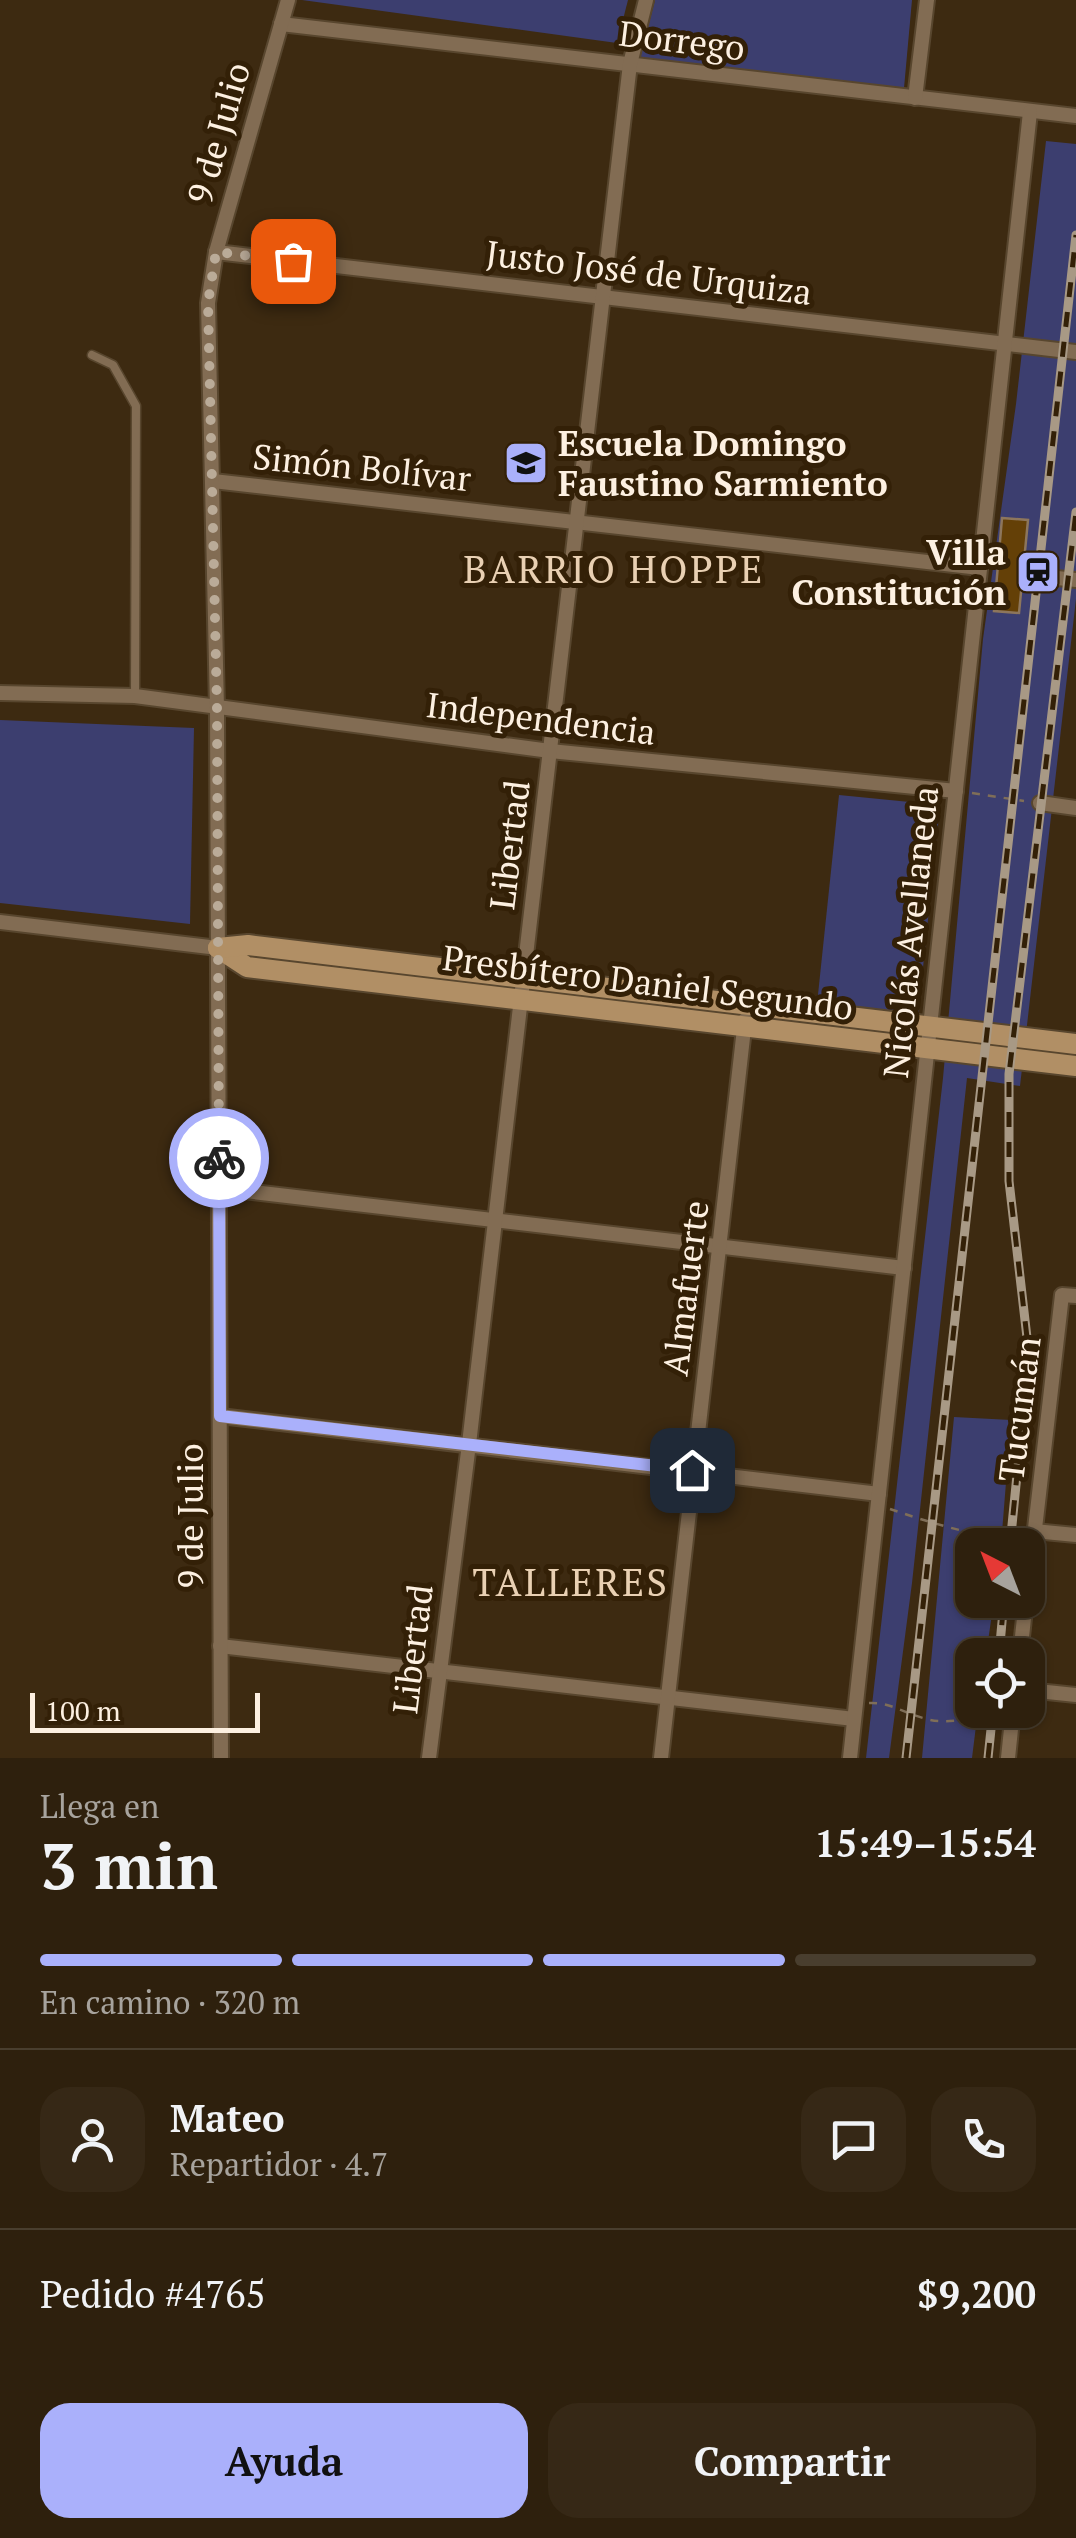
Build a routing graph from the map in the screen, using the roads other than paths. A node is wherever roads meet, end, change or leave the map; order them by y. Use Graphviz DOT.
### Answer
graph roads {
  1 [pos="288,0"];
  2 [pos="646,0"];
  3 [pos="927,0"];
  4 [pos="280,24"];
  5 [pos="630,64"];
  6 [pos="915,98"];
  7 [pos="1030,112"];
  8 [pos="1076,116"];
  9 [pos="216,252"];
  10 [pos="602,297"];
  11 [pos="1005,343"];
  12 [pos="1076,352"];
  13 [pos="92,355"];
  14 [pos="213,481"];
  15 [pos="578,520"];
  16 [pos="980,568"];
  17 [pos="1048,577"];
  18 [pos="1076,580"];
  19 [pos="0,693"];
  20 [pos="136,696"];
  21 [pos="217,709"];
  22 [pos="550,751"];
  23 [pos="956,791"];
  24 [pos="1040,803"];
  25 [pos="1076,808"];
  26 [pos="0,922"];
  27 [pos="218,948"];
  28 [pos="524,978"];
  29 [pos="521,1000"];
  30 [pos="747,1004"];
  31 [pos="744,1026"];
  32 [pos="930,1026"];
  33 [pos="1076,1044"];
  34 [pos="928,1048"];
  35 [pos="1076,1066"];
  36 [pos="219,1188"];
  37 [pos="494,1220"];
  38 [pos="720,1246"];
  39 [pos="904,1268"];
  40 [pos="1069,1295"];
  41 [pos="220,1416"];
  42 [pos="469,1444"];
  43 [pos="692,1470"];
  44 [pos="878,1499"];
  45 [pos="1034,1528"];
  46 [pos="1045,1532"];
  47 [pos="1076,1535"];
  48 [pos="220,1646"];
  49 [pos="439,1672"];
  50 [pos="1045,1692"];
  51 [pos="1076,1695"];
  52 [pos="668,1699"];
  53 [pos="855,1711"];
  54 [pos="1011,1728"];
  55 [pos="221,1758"];
  56 [pos="429,1758"];
  57 [pos="661,1758"];
  58 [pos="850,1758"];
  59 [pos="1008,1758"];
  1 -- 4 [label="street, 9 de Julio"];
  2 -- 5 [label="street, Libertad"];
  3 -- 6 [label="street"];
  4 -- 5 [label="street, Dorrego"];
  4 -- 9 [label="street, 9 de Julio"];
  5 -- 6 [label="street, Dorrego"];
  5 -- 10 [label="street, Libertad"];
  6 -- 7 [label="street, Dorrego"];
  7 -- 8 [label="street, Dorrego"];
  7 -- 11 [label="street, Nicolás Avellaneda"];
  9 -- 10 [label="street, Justo José de Urquiza"];
  9 -- 14 [label="street, 9 de Julio"];
  10 -- 11 [label="street, Justo José de Urquiza"];
  10 -- 15 [label="street, Libertad"];
  11 -- 12 [label="street, Justo José de Urquiza"];
  11 -- 16 [label="street, Nicolás Avellaneda"];
  13 -- 20 [label="lane"];
  14 -- 15 [label="street, Simón Bolívar"];
  14 -- 21 [label="street, 9 de Julio"];
  15 -- 16 [label="street, Simón Bolívar"];
  15 -- 22 [label="street, Libertad"];
  16 -- 23 [label="street, Nicolás Avellaneda"];
  17 -- 18 [label="street"];
  19 -- 20 [label="street, Independencia"];
  20 -- 21 [label="street, Independencia"];
  21 -- 22 [label="street, Independencia"];
  21 -- 27 [label="street, 9 de Julio"];
  22 -- 23 [label="street, Independencia"];
  22 -- 28 [label="street, Libertad"];
  23 -- 32 [label="street, Nicolás Avellaneda"];
  24 -- 25 [label="street"];
  26 -- 27 [label="street, Presbítero Daniel Segundo"];
  27 -- 28 [label="main road, Presbítero Daniel Segundo"];
  27 -- 29 [label="main road, Presbítero Daniel Segundo"];
  27 -- 36 [label="street, 9 de Julio"];
  28 -- 29 [label="street, Libertad"];
  28 -- 30 [label="main road, Presbítero Daniel Segundo"];
  29 -- 31 [label="main road, Presbítero Daniel Segundo"];
  29 -- 37 [label="street, Libertad"];
  30 -- 31 [label="street, Almafuerte"];
  30 -- 32 [label="main road, Presbítero Daniel Segundo"];
  31 -- 34 [label="main road, Presbítero Daniel Segundo"];
  31 -- 38 [label="street, Almafuerte"];
  32 -- 33 [label="main road, Presbítero Daniel Segundo"];
  32 -- 34 [label="street, Nicolás Avellaneda"];
  34 -- 35 [label="main road, Presbítero Daniel Segundo"];
  34 -- 39 [label="street, Nicolás Avellaneda"];
  36 -- 37 [label="street"];
  36 -- 41 [label="street, 9 de Julio"];
  37 -- 38 [label="street"];
  37 -- 42 [label="street, Libertad"];
  38 -- 39 [label="street"];
  38 -- 43 [label="street, Almafuerte"];
  39 -- 44 [label="street, Nicolás Avellaneda"];
  40 -- 45 [label="street, Tucumán"];
  41 -- 42 [label="street"];
  41 -- 48 [label="street, 9 de Julio"];
  42 -- 43 [label="street"];
  42 -- 49 [label="street, Libertad"];
  43 -- 44 [label="street"];
  43 -- 52 [label="street, Almafuerte"];
  44 -- 53 [label="street, Nicolás Avellaneda"];
  46 -- 47 [label="street"];
  48 -- 49 [label="street"];
  48 -- 55 [label="street, 9 de Julio"];
  49 -- 52 [label="street"];
  49 -- 56 [label="street, Libertad"];
  50 -- 51 [label="street"];
  52 -- 53 [label="street"];
  52 -- 57 [label="street, Almafuerte"];
  53 -- 58 [label="street, Nicolás Avellaneda"];
  54 -- 59 [label="street"];
}
